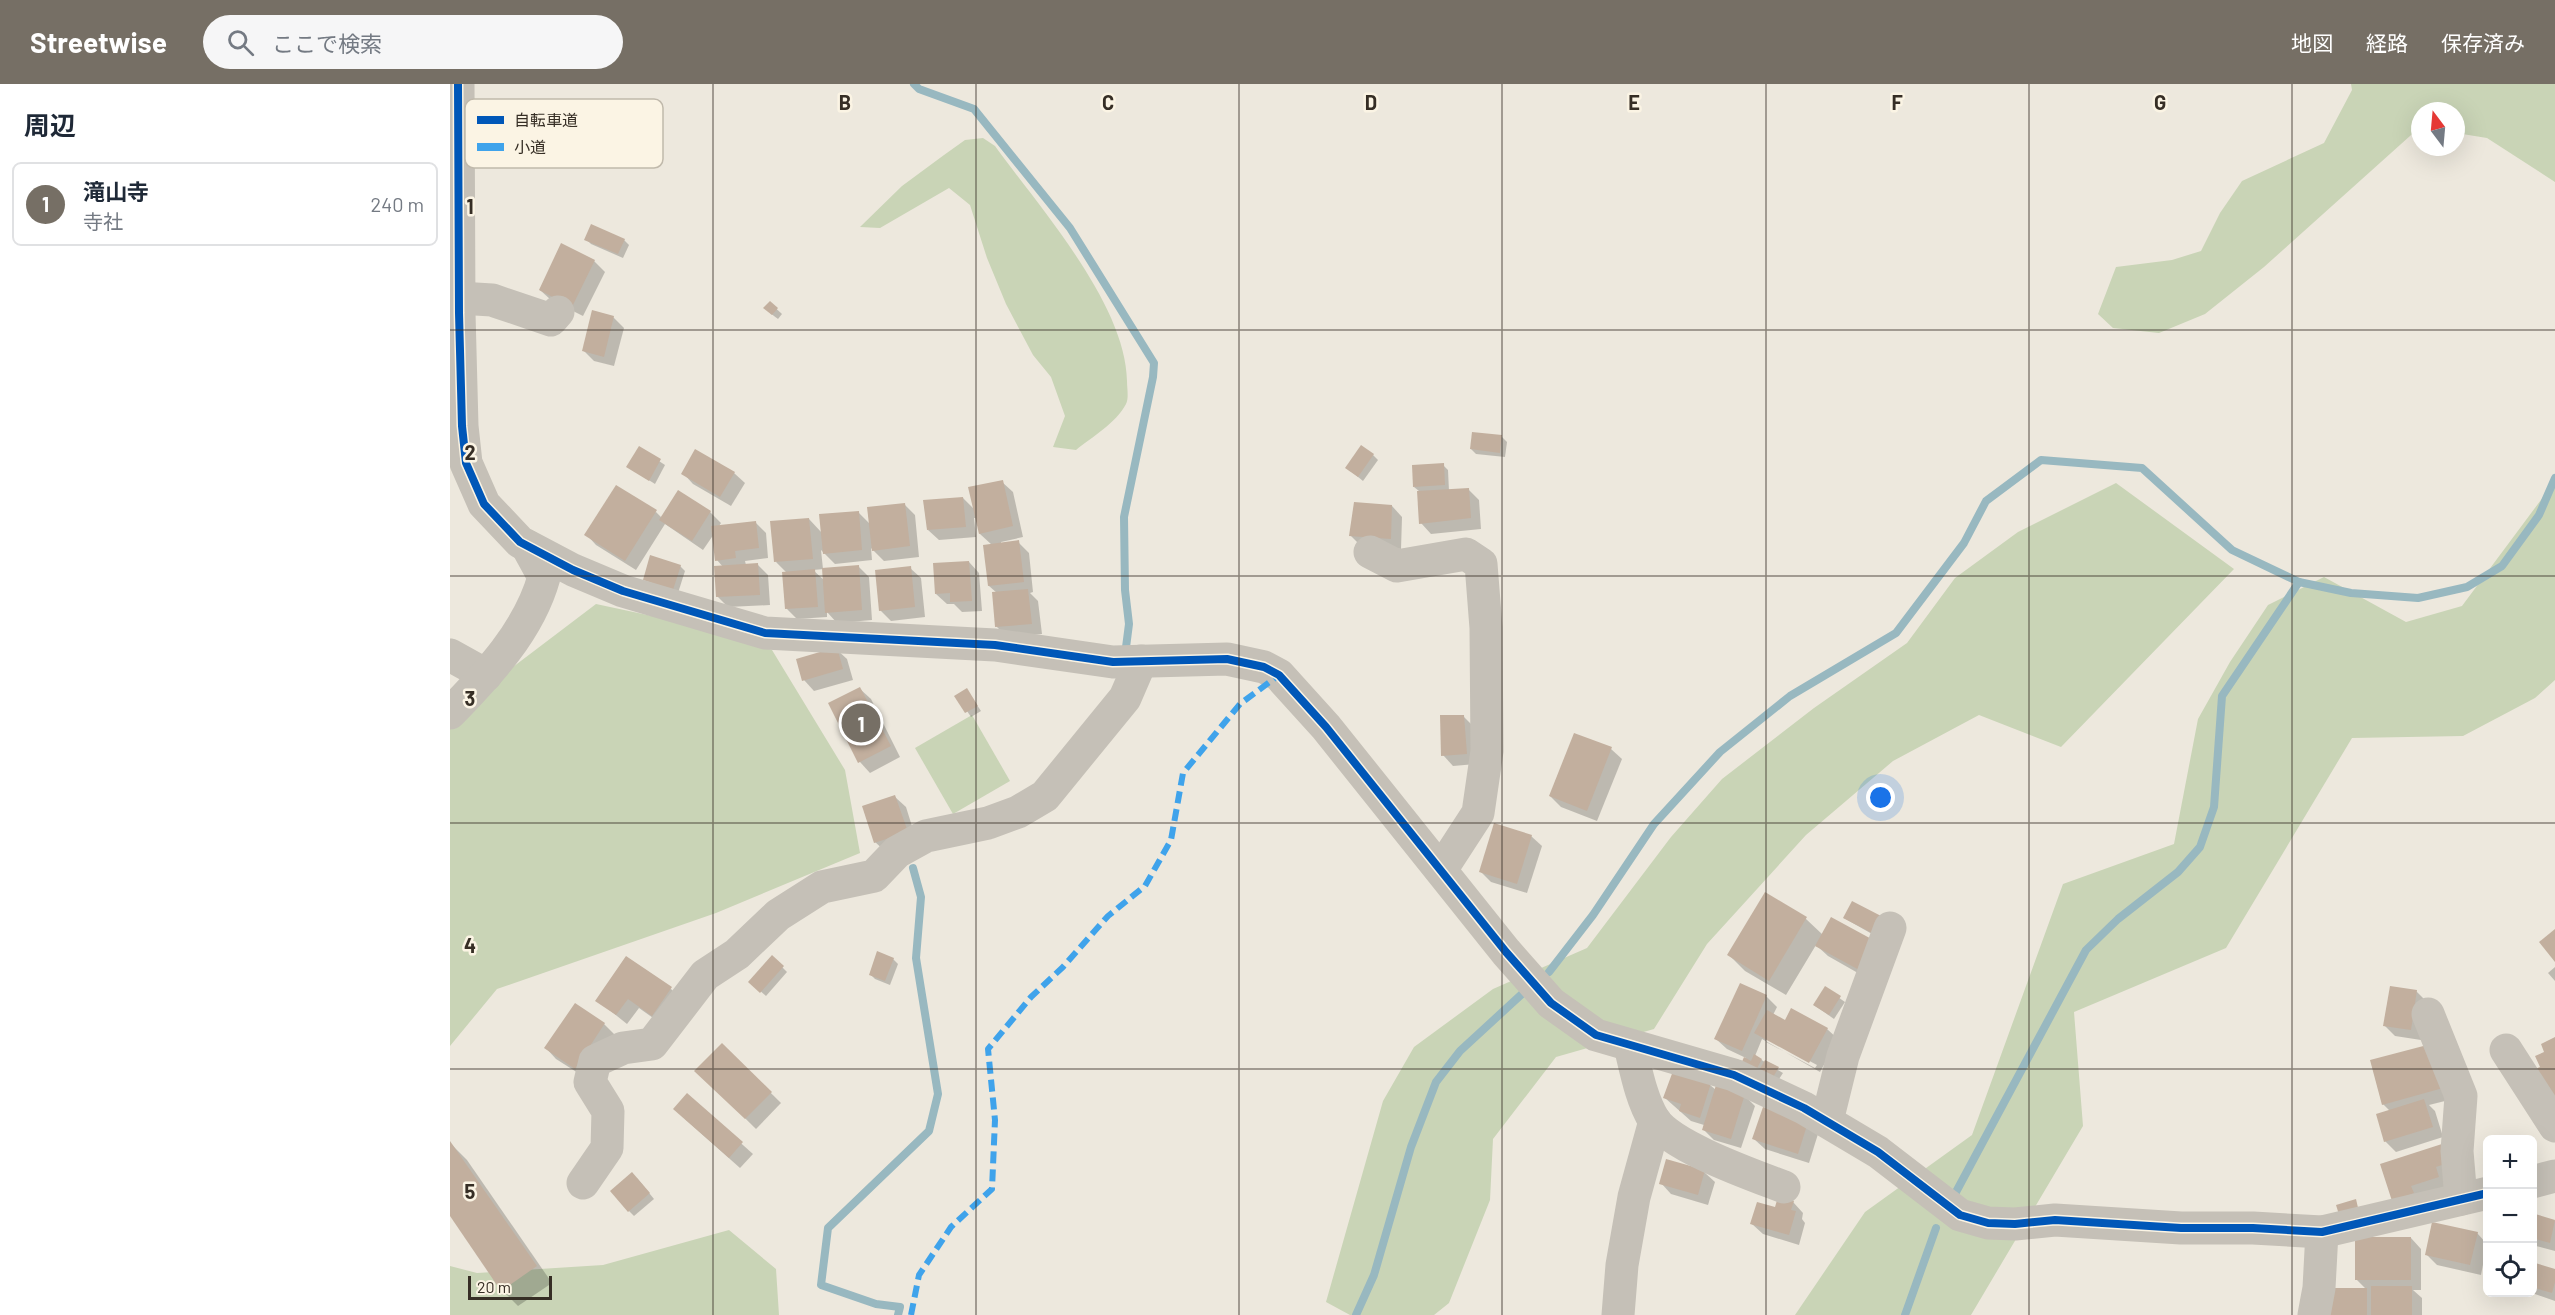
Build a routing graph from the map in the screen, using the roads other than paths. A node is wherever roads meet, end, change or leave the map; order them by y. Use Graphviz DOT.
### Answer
graph roads {
  1 [pos="458,84"];
  2 [pos="459,298"];
  3 [pos="558,312"];
  4 [pos="527,546"];
  5 [pos="1370,552"];
  6 [pos="450,655"];
  7 [pos="1129,661"];
  8 [pos="486,675"];
  9 [pos="450,713"];
  10 [pos="1441,870"];
  11 [pos="1890,927"];
  12 [pos="2428,1014"];
  13 [pos="1630,1046"];
  14 [pos="2506,1050"];
  15 [pos="1655,1121"];
  16 [pos="1827,1121"];
  17 [pos="2555,1126"];
  18 [pos="2555,1176"];
  19 [pos="2537,1181"];
  20 [pos="583,1183"];
  21 [pos="1784,1187"];
  22 [pos="2474,1196"];
  23 [pos="2322,1232"];
  24 [pos="1618,1315"];
  25 [pos="2314,1315"];
  1 -- 2 [label="street"];
  2 -- 3 [label="street"];
  2 -- 4 [label="street"];
  4 -- 7 [label="street"];
  4 -- 8 [label="street"];
  5 -- 10 [label="street"];
  6 -- 8 [label="street"];
  7 -- 10 [label="street"];
  7 -- 20 [label="street"];
  8 -- 9 [label="street"];
  10 -- 13 [label="street"];
  11 -- 16 [label="street"];
  12 -- 22 [label="street"];
  13 -- 15 [label="street"];
  13 -- 16 [label="street"];
  14 -- 17 [label="street"];
  15 -- 21 [label="street"];
  15 -- 24 [label="street"];
  16 -- 23 [label="street"];
  18 -- 19 [label="street"];
  22 -- 23 [label="street"];
  23 -- 25 [label="street"];
}
